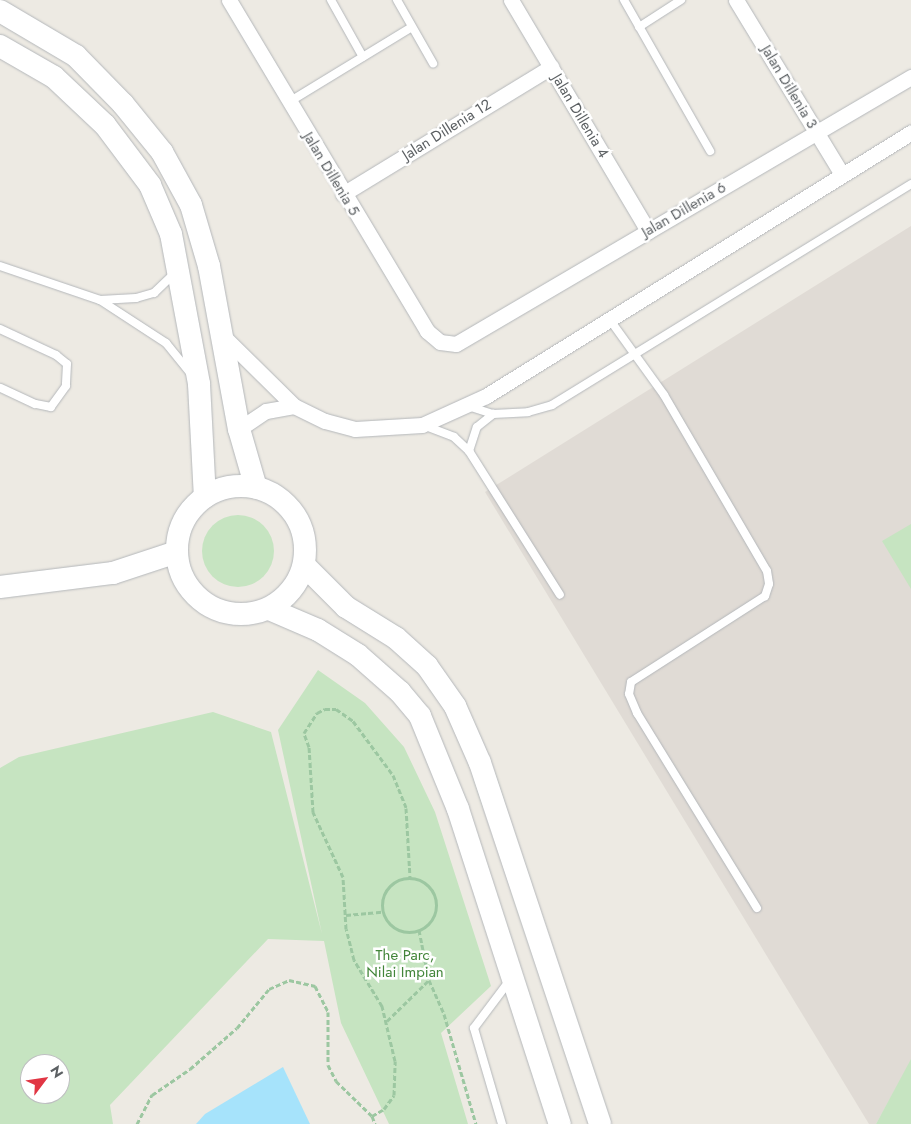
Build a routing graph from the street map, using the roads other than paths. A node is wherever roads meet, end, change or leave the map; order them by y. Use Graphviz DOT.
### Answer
graph roads {
  1 [pos="229,0"];
  2 [pos="331,0"];
  3 [pos="397,0"];
  4 [pos="511,0"];
  5 [pos="624,0"];
  6 [pos="682,0"];
  7 [pos="736,0"];
  8 [pos="0,11"];
  9 [pos="412,27"];
  10 [pos="639,27"];
  11 [pos="0,46"];
  12 [pos="363,57"];
  13 [pos="432,64"];
  14 [pos="551,67"];
  15 [pos="911,77"];
  16 [pos="289,102"];
  17 [pos="816,132"];
  18 [pos="911,133"];
  19 [pos="710,151"];
  20 [pos="842,174"];
  21 [pos="911,184"];
  22 [pos="343,194"];
  23 [pos="648,231"];
  24 [pos="0,266"];
  25 [pos="178,270"];
  26 [pos="100,300"];
  27 [pos="610,320"];
  28 [pos="0,329"];
  29 [pos="222,335"];
  30 [pos="456,344"];
  31 [pos="634,354"];
  32 [pos="199,384"];
  33 [pos="0,388"];
  34 [pos="294,406"];
  35 [pos="468,406"];
  36 [pos="493,414"];
  37 [pos="422,425"];
  38 [pos="239,430"];
  39 [pos="469,451"];
  40 [pos="256,488"];
  41 [pos="205,497"];
  42 [pos="176,552"];
  43 [pos="304,565"];
  44 [pos="0,587"];
  45 [pos="560,595"];
  46 [pos="269,609"];
  47 [pos="757,908"];
  48 [pos="512,977"];
  49 [pos="502,1124"];
  50 [pos="560,1124"];
  51 [pos="600,1124"];
  1 -- 16 [label="street, Jalan Dillenia 5"];
  2 -- 12 [label="lane"];
  3 -- 9 [label="lane"];
  4 -- 14 [label="street, Jalan Dillenia 4"];
  5 -- 10 [label="lane"];
  6 -- 10 [label="lane"];
  7 -- 17 [label="street, Jalan Dillenia 3"];
  8 -- 29 [label="main road"];
  9 -- 12 [label="lane"];
  9 -- 13 [label="lane"];
  10 -- 19 [label="lane"];
  11 -- 25 [label="main road"];
  12 -- 16 [label="lane"];
  14 -- 22 [label="street, Jalan Dillenia 12"];
  14 -- 23 [label="street, Jalan Dillenia 4"];
  15 -- 17 [label="street, Jalan Dillenia 6"];
  16 -- 22 [label="street, Jalan Dillenia 5"];
  17 -- 20 [label="street, Jalan Dillenia 3"];
  17 -- 23 [label="street, Jalan Dillenia 6"];
  18 -- 20 [label="street"];
  20 -- 27 [label="street"];
  21 -- 31 [label="lane"];
  22 -- 30 [label="street, Jalan Dillenia 5"];
  23 -- 30 [label="street, Jalan Dillenia 6"];
  24 -- 26 [label="lane"];
  25 -- 26 [label="lane"];
  25 -- 32 [label="main road"];
  26 -- 32 [label="lane"];
  27 -- 31 [label="lane"];
  27 -- 35 [label="street"];
  28 -- 33 [label="lane"];
  29 -- 34 [label="street"];
  29 -- 38 [label="main road"];
  31 -- 36 [label="lane"];
  31 -- 47 [label="lane"];
  32 -- 41 [label="main road"];
  34 -- 37 [label="street"];
  34 -- 38 [label="street"];
  35 -- 36 [label="lane"];
  35 -- 37 [label="street"];
  36 -- 39 [label="lane"];
  37 -- 39 [label="lane"];
  38 -- 40 [label="main road"];
  39 -- 45 [label="lane"];
  40 -- 41 [label="main road"];
  40 -- 43 [label="main road"];
  41 -- 42 [label="main road"];
  42 -- 44 [label="main road"];
  42 -- 46 [label="main road"];
  43 -- 46 [label="main road"];
  43 -- 51 [label="main road"];
  46 -- 48 [label="main road"];
  48 -- 49 [label="lane"];
  48 -- 50 [label="main road"];
}
